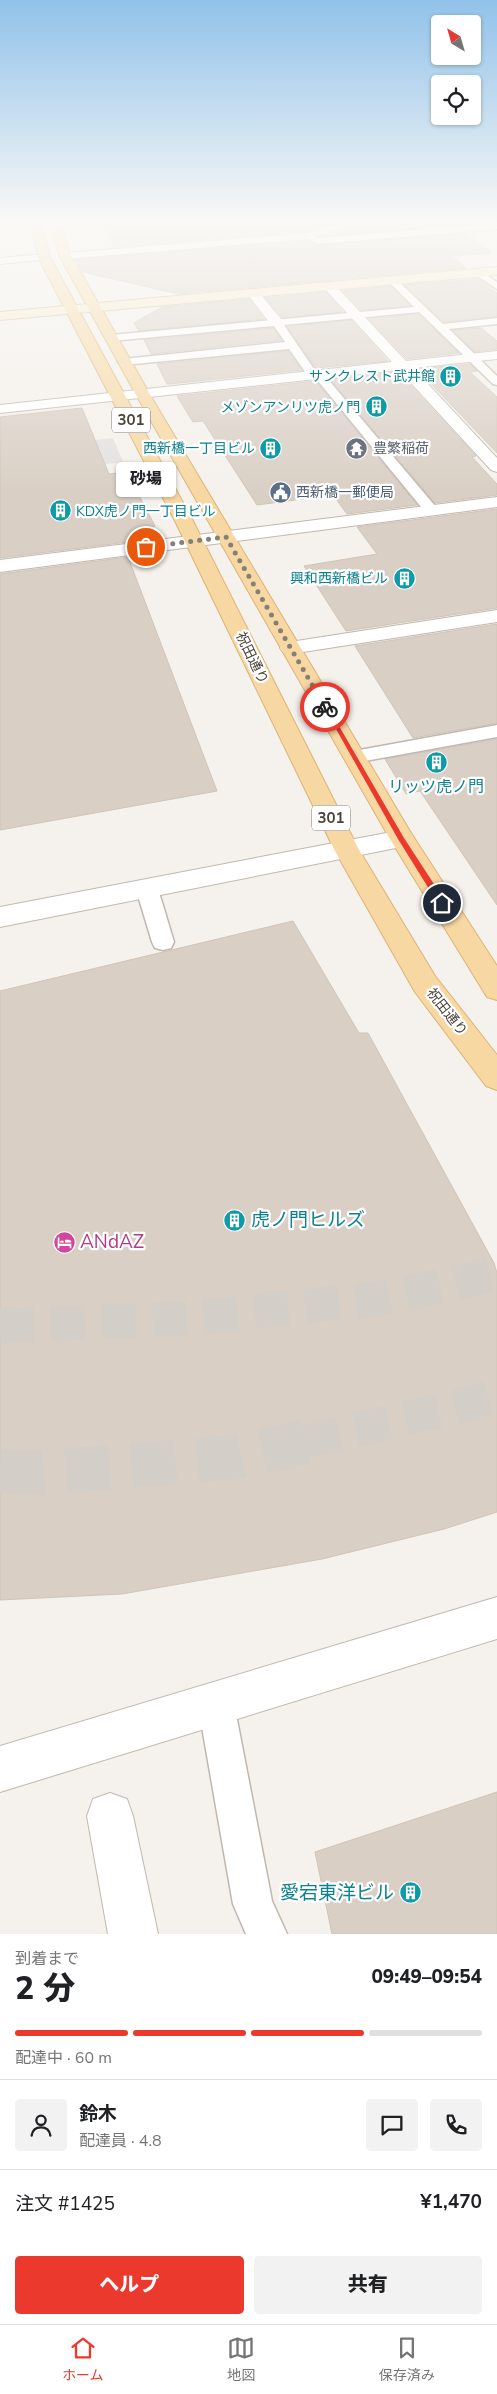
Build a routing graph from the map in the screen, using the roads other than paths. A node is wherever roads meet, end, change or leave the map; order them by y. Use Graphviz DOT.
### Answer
graph roads {
  1 [pos="24,312"];
  2 [pos="73,312"];
  3 [pos="97,312"];
  4 [pos="268,312"];
  5 [pos="353,312"];
  6 [pos="386,312"];
  7 [pos="425,312"];
  8 [pos="356,315"];
  9 [pos="0,316"];
  10 [pos="497,321"];
  11 [pos="277,323"];
  12 [pos="440,327"];
  13 [pos="111,338"];
  14 [pos="292,346"];
  15 [pos="497,355"];
  16 [pos="471,358"];
  17 [pos="124,362"];
  18 [pos="401,365"];
  19 [pos="316,374"];
  20 [pos="497,382"];
  21 [pos="142,394"];
  22 [pos="119,396"];
  23 [pos="0,409"];
  24 [pos="497,467"];
  25 [pos="497,502"];
  26 [pos="431,510"];
  27 [pos="226,537"];
  28 [pos="194,541"];
  29 [pos="0,566"];
  30 [pos="497,616"];
  31 [pos="290,648"];
  32 [pos="497,731"];
  33 [pos="354,757"];
  34 [pos="402,839"];
  35 [pos="347,851"];
  36 [pos="147,889"];
  37 [pos="0,917"];
  38 [pos="163,942"];
  39 [pos="490,965"];
  40 [pos="497,989"];
  41 [pos="497,1077"];
  42 [pos="497,1618"];
  43 [pos="216,1704"];
  44 [pos="0,1769"];
  45 [pos="110,1816"];
  46 [pos="133,1934"];
  47 [pos="267,1934"];
  1 -- 9 [label="main road"];
  2 -- 22 [label="main road, 祝田通り / 301"];
  3 -- 13 [label="main road, 301"];
  4 -- 11 [label="street"];
  5 -- 8 [label="street"];
  6 -- 8 [label="lane"];
  7 -- 12 [label="lane"];
  8 -- 11 [label="lane"];
  8 -- 18 [label="street"];
  10 -- 12 [label="lane"];
  11 -- 13 [label="lane"];
  11 -- 14 [label="lane"];
  12 -- 16 [label="lane"];
  13 -- 17 [label="main road, 301"];
  14 -- 17 [label="lane"];
  14 -- 19 [label="lane"];
  15 -- 16 [label="street"];
  16 -- 18 [label="street"];
  16 -- 20 [label="lane"];
  17 -- 21 [label="main road, 301"];
  18 -- 19 [label="street"];
  18 -- 24 [label="street"];
  19 -- 21 [label="street"];
  19 -- 26 [label="lane"];
  21 -- 22 [label="street"];
  21 -- 27 [label="main road, 301"];
  22 -- 23 [label="street"];
  22 -- 28 [label="main road, 祝田通り / 301"];
  25 -- 26 [label="street"];
  26 -- 27 [label="street"];
  27 -- 28 [label="street"];
  27 -- 31 [label="main road, 301"];
  28 -- 29 [label="street"];
  28 -- 35 [label="main road, 祝田通り / 301"];
  30 -- 31 [label="street"];
  31 -- 33 [label="main road, 301"];
  32 -- 33 [label="lane"];
  33 -- 34 [label="main road, 301"];
  34 -- 35 [label="street"];
  34 -- 39 [label="main road, 301"];
  35 -- 36 [label="street"];
  35 -- 41 [label="main road, 祝田通り / 301"];
  36 -- 37 [label="street"];
  36 -- 38 [label="lane"];
  39 -- 40 [label="main road, 301"];
  42 -- 43 [label="street"];
  43 -- 44 [label="street"];
  43 -- 47 [label="lane"];
  45 -- 46 [label="street"];
}
